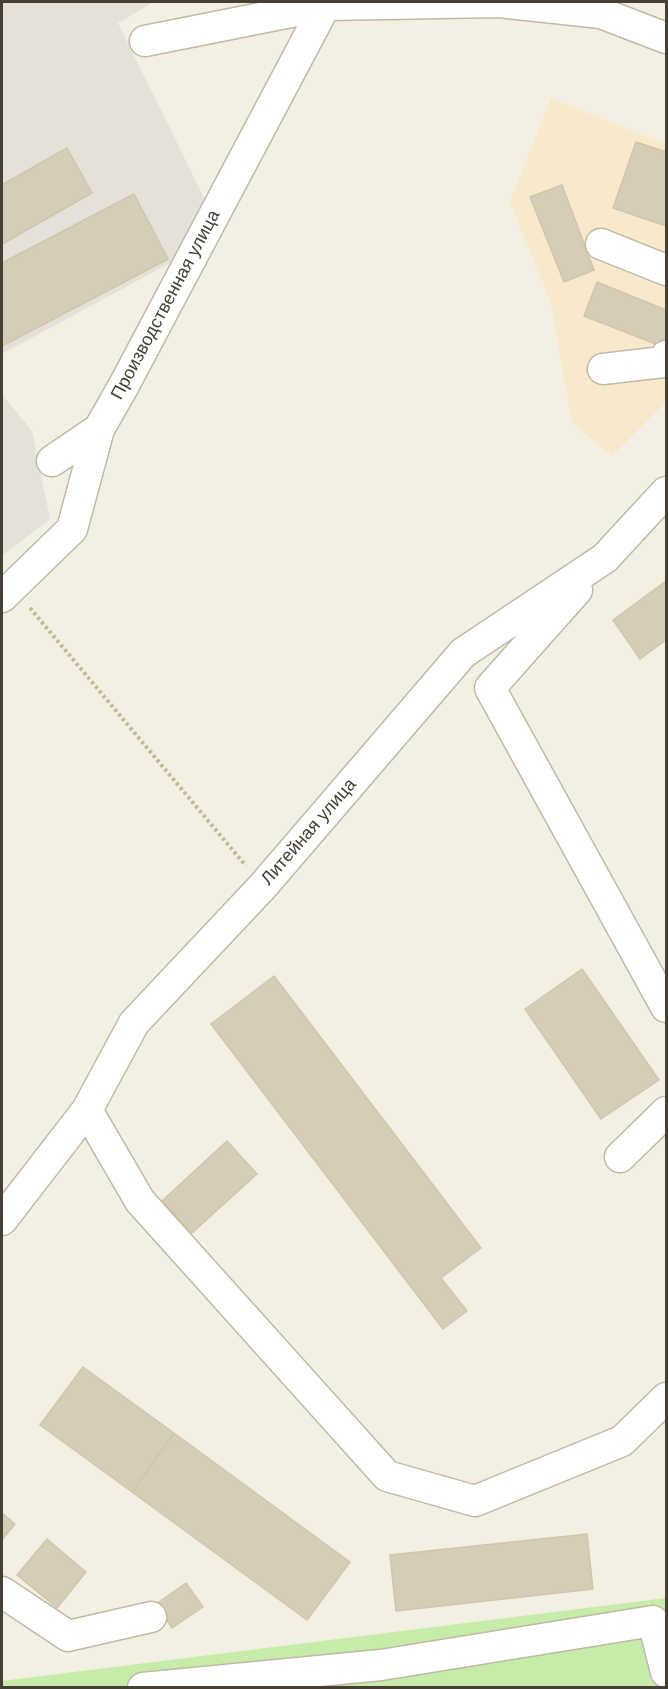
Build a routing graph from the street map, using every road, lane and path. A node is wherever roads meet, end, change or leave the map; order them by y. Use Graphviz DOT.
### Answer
graph roads {
  1 [pos="326,3"];
  2 [pos="666,38"];
  3 [pos="145,41"];
  4 [pos="601,244"];
  5 [pos="666,270"];
  6 [pos="666,356"];
  7 [pos="603,369"];
  8 [pos="99,429"];
  9 [pos="52,460"];
  10 [pos="666,492"];
  11 [pos="605,558"];
  12 [pos="7,592"];
  13 [pos="263,886"];
  14 [pos="666,1007"];
  15 [pos="87,1110"];
  16 [pos="666,1112"];
  17 [pos="620,1157"];
  18 [pos="2,1220"];
  19 [pos="666,1398"];
  20 [pos="2,1592"];
  21 [pos="151,1617"];
  22 [pos="666,1672"];
  23 [pos="384,1676"];
  24 [pos="143,1688"];
  1 -- 2 [label="street"];
  1 -- 3 [label="street"];
  1 -- 8 [label="street, Производственная улица"];
  4 -- 5 [label="street"];
  6 -- 7 [label="street"];
  8 -- 9 [label="street"];
  8 -- 12 [label="street, Производственная улица"];
  10 -- 11 [label="street, Литейная улица"];
  11 -- 13 [label="street, Литейная улица"];
  11 -- 14 [label="street"];
  12 -- 13 [label="path"];
  13 -- 15 [label="street, Литейная улица"];
  15 -- 18 [label="street, Литейная улица"];
  15 -- 19 [label="street"];
  16 -- 17 [label="street"];
  20 -- 21 [label="street"];
  22 -- 23 [label="street"];
  23 -- 24 [label="street"];
}
